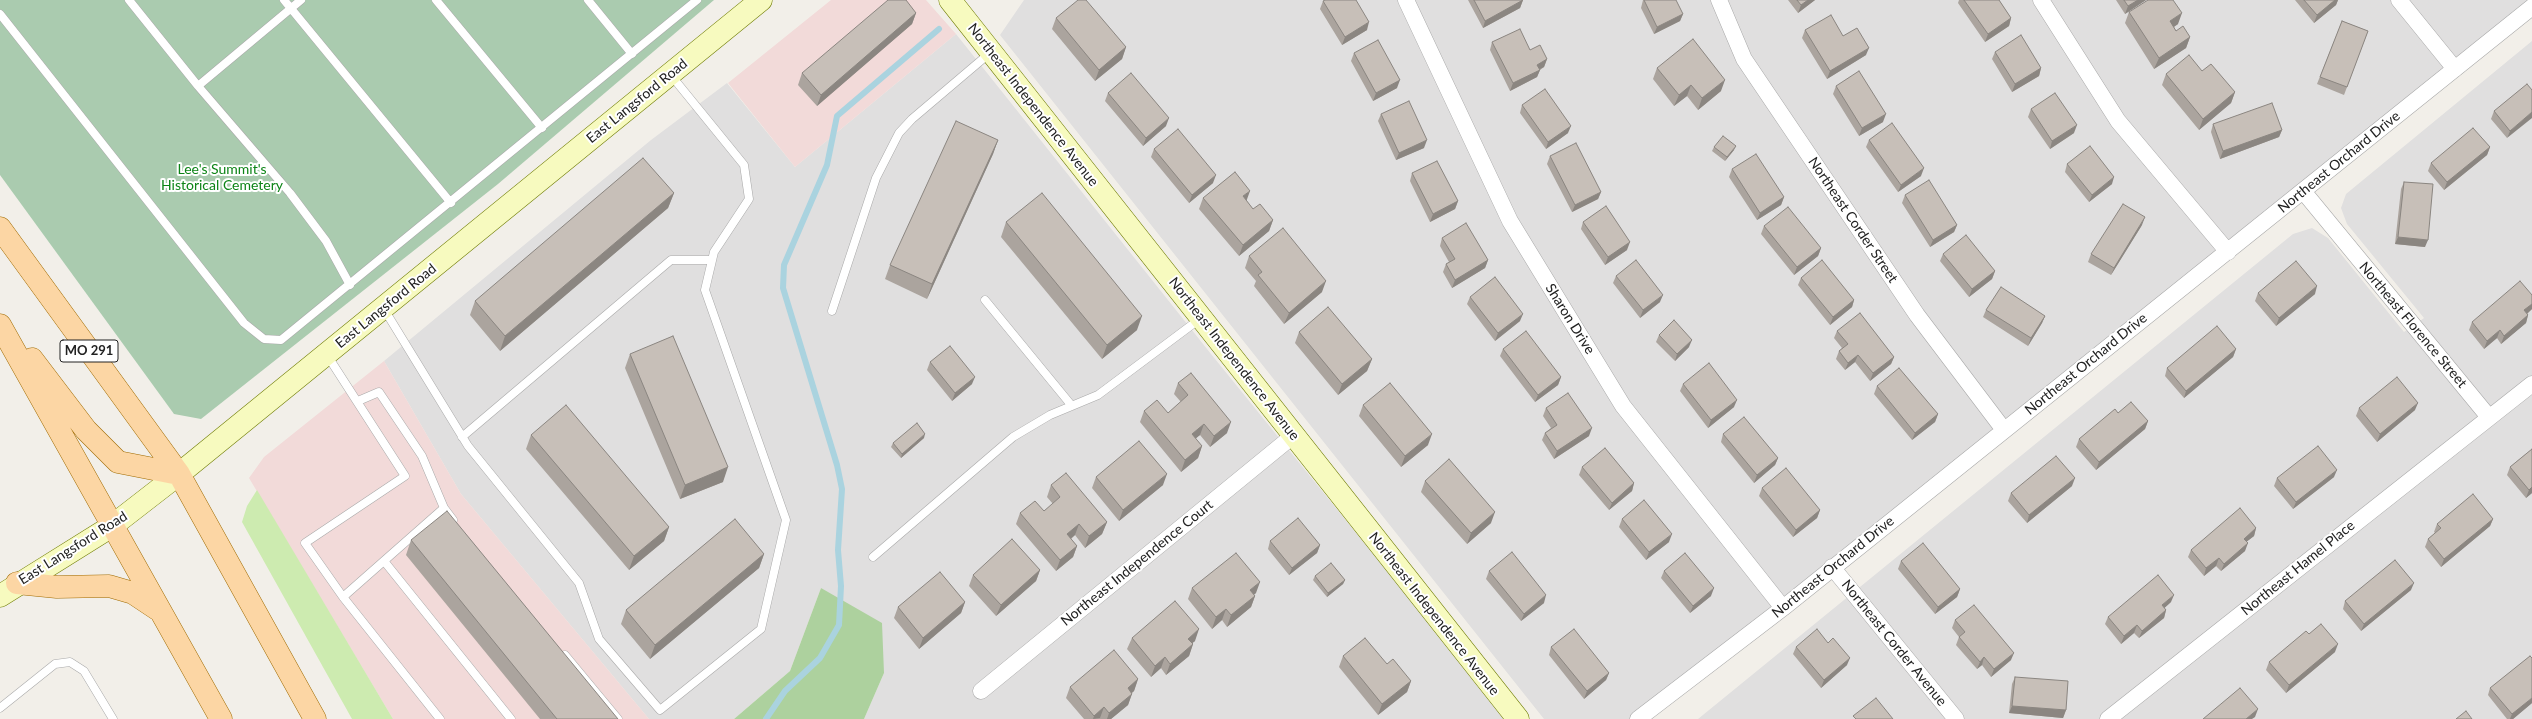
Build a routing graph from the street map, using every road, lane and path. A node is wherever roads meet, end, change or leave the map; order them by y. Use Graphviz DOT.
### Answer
graph roads {
  1 [pos="129,0"];
  2 [pos="284,0"];
  3 [pos="301,0"];
  4 [pos="436,0"];
  5 [pos="588,0"];
  6 [pos="697,0"];
  7 [pos="761,0"];
  8 [pos="950,0"];
  9 [pos="1406,0"];
  10 [pos="1719,0"];
  11 [pos="2041,0"];
  12 [pos="2399,0"];
  13 [pos="2532,7"];
  14 [pos="291,9"];
  15 [pos="0,14"];
  16 [pos="992,52"];
  17 [pos="632,54"];
  18 [pos="2456,69"];
  19 [pos="670,74"];
  20 [pos="198,86"];
  21 [pos="542,128"];
  22 [pos="2303,191"];
  23 [pos="451,203"];
  24 [pos="0,228"];
  25 [pos="2228,252"];
  26 [pos="712,260"];
  27 [pos="350,285"];
  28 [pos="985,300"];
  29 [pos="384,308"];
  30 [pos="832,311"];
  31 [pos="0,318"];
  32 [pos="1201,318"];
  33 [pos="0,325"];
  34 [pos="326,355"];
  35 [pos="2532,384"];
  36 [pos="358,401"];
  37 [pos="1072,406"];
  38 [pos="2488,416"];
  39 [pos="2004,430"];
  40 [pos="1294,435"];
  41 [pos="462,437"];
  42 [pos="179,474"];
  43 [pos="444,508"];
  44 [pos="112,526"];
  45 [pos="459,526"];
  46 [pos="873,557"];
  47 [pos="384,561"];
  48 [pos="1832,568"];
  49 [pos="8,589"];
  50 [pos="343,597"];
  51 [pos="1783,608"];
  52 [pos="160,610"];
  53 [pos="558,647"];
  54 [pos="981,691"];
  55 [pos="0,708"];
  56 [pos="113,719"];
  57 [pos="221,719"];
  58 [pos="315,719"];
  59 [pos="440,719"];
  60 [pos="511,719"];
  61 [pos="618,719"];
  62 [pos="1518,719"];
  63 [pos="1638,719"];
  64 [pos="1956,719"];
  65 [pos="2108,719"];
  1 -- 20 [label="lane"];
  2 -- 14 [label="lane"];
  3 -- 14 [label="lane"];
  4 -- 21 [label="lane"];
  5 -- 17 [label="lane"];
  6 -- 17 [label="lane"];
  7 -- 19 [label="street, East Langsford Road"];
  8 -- 16 [label="street, Northeast Independence Avenue"];
  9 -- 51 [label="street, Sharon Drive"];
  10 -- 39 [label="street, Northeast Corder Street"];
  11 -- 25 [label="street"];
  12 -- 18 [label="street"];
  13 -- 18 [label="street, Northeast Orchard Drive"];
  14 -- 20 [label="lane"];
  14 -- 23 [label="lane"];
  15 -- 27 [label="lane"];
  16 -- 30 [label="lane"];
  16 -- 32 [label="street, Northeast Independence Avenue"];
  17 -- 21 [label="lane"];
  18 -- 22 [label="street, Northeast Orchard Drive"];
  19 -- 26 [label="lane"];
  19 -- 29 [label="street, East Langsford Road"];
  20 -- 27 [label="lane"];
  21 -- 23 [label="lane"];
  22 -- 25 [label="street, Northeast Orchard Drive"];
  22 -- 38 [label="street, Northeast Florence Street"];
  23 -- 27 [label="lane"];
  24 -- 42 [label="main road, MO 291"];
  25 -- 39 [label="street, Northeast Orchard Drive"];
  26 -- 41 [label="lane"];
  26 -- 41 [label="lane"];
  28 -- 37 [label="lane"];
  29 -- 34 [label="street, East Langsford Road"];
  29 -- 41 [label="lane"];
  31 -- 42 [label="main road"];
  32 -- 37 [label="lane"];
  32 -- 40 [label="street, Northeast Independence Avenue"];
  33 -- 44 [label="main road"];
  34 -- 36 [label="lane"];
  34 -- 42 [label="street, East Langsford Road"];
  35 -- 38 [label="street"];
  36 -- 43 [label="lane"];
  36 -- 50 [label="lane"];
  37 -- 46 [label="lane"];
  38 -- 65 [label="street, Northeast Hamel Place"];
  39 -- 48 [label="street, Northeast Orchard Drive"];
  40 -- 54 [label="street, Northeast Independence Court"];
  40 -- 62 [label="street, Northeast Independence Avenue"];
  42 -- 44 [label="street, East Langsford Road"];
  42 -- 58 [label="main road, MO 291"];
  43 -- 45 [label="lane"];
  43 -- 47 [label="lane"];
  44 -- 49 [label="street, East Langsford Road"];
  44 -- 52 [label="main road"];
  47 -- 50 [label="lane"];
  47 -- 60 [label="lane"];
  48 -- 51 [label="street, Northeast Orchard Drive"];
  48 -- 64 [label="street, Northeast Corder Avenue"];
  49 -- 52 [label="main road"];
  50 -- 59 [label="lane"];
  51 -- 63 [label="street, Northeast Orchard Drive"];
  52 -- 57 [label="main road"];
  53 -- 61 [label="lane"];
  55 -- 56 [label="lane"];
}
